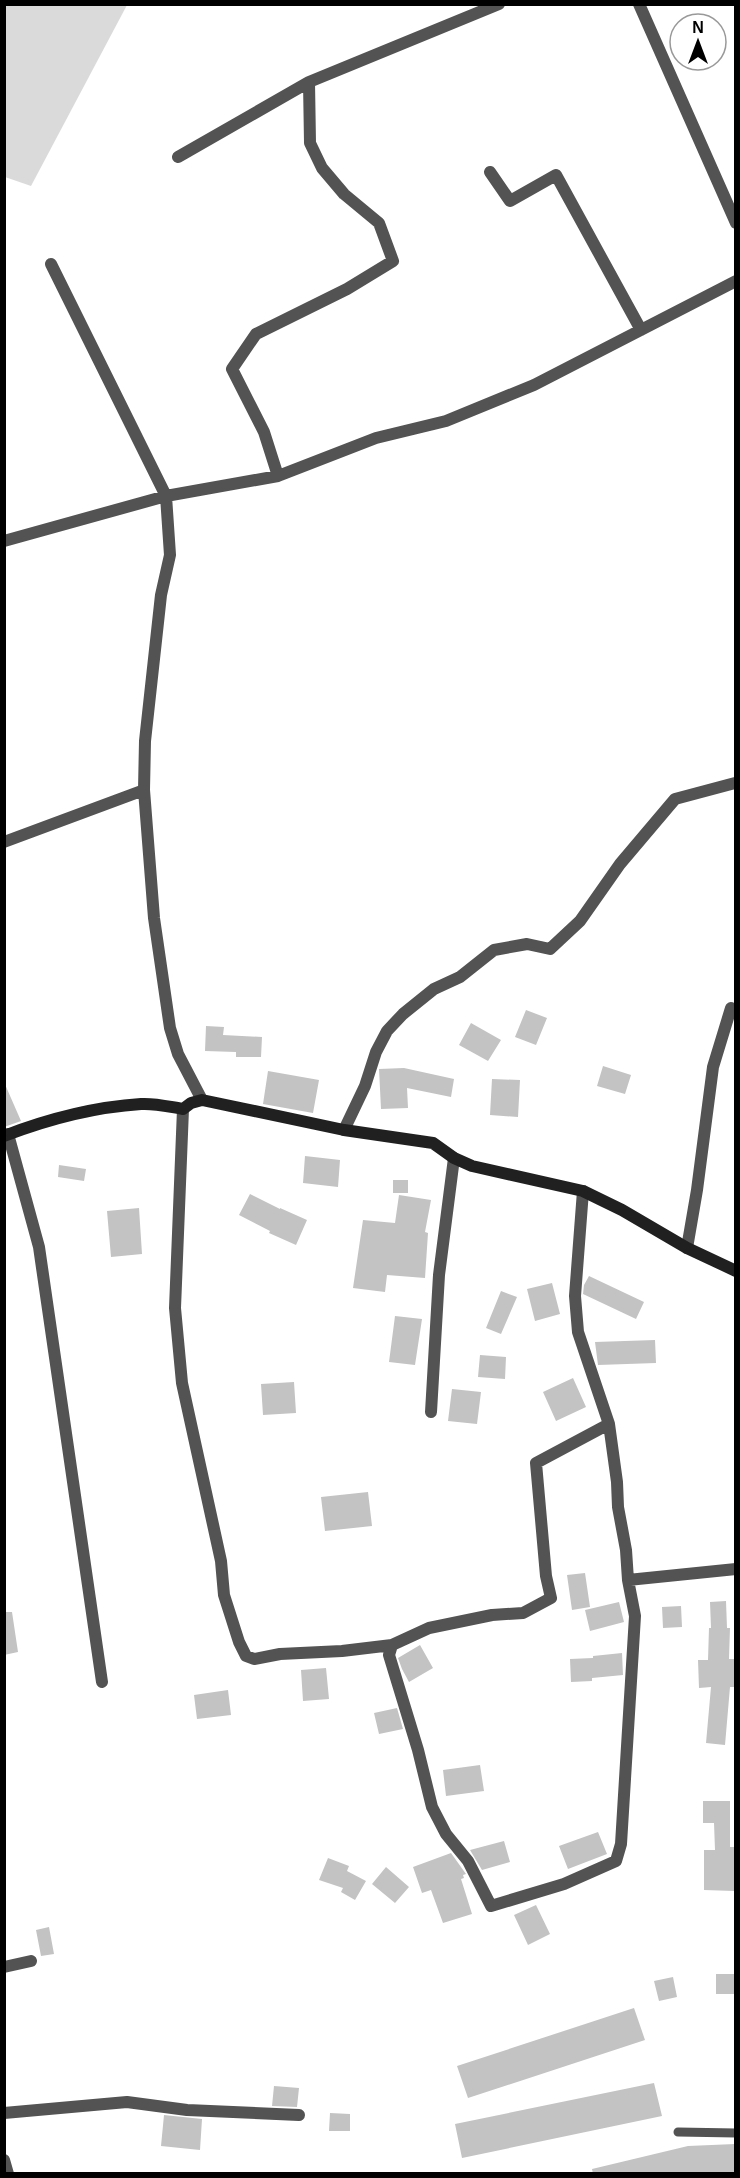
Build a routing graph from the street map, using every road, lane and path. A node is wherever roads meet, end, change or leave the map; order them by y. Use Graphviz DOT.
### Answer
graph roads {
  1 [pos="499,4"];
  2 [pos="639,4"];
  3 [pos="309,82"];
  4 [pos="178,157"];
  5 [pos="490,172"];
  6 [pos="735,223"];
  7 [pos="51,264"];
  8 [pos="735,281"];
  9 [pos="641,330"];
  10 [pos="278,476"];
  11 [pos="166,496"];
  12 [pos="4,541"];
  13 [pos="735,783"];
  14 [pos="144,790"];
  15 [pos="4,842"];
  16 [pos="731,1008"];
  17 [pos="202,1100"];
  18 [pos="183,1109"];
  19 [pos="344,1130"];
  20 [pos="6,1135"];
  21 [pos="454,1158"];
  22 [pos="582,1191"];
  23 [pos="687,1248"];
  24 [pos="735,1271"];
  25 [pos="431,1412"];
  26 [pos="609,1424"];
  27 [pos="735,1569"];
  28 [pos="628,1580"];
  29 [pos="392,1645"];
  30 [pos="102,1682"];
  31 [pos="31,1960"];
  32 [pos="4,1967"];
  33 [pos="4,2113"];
  34 [pos="299,2115"];
  35 [pos="678,2132"];
  36 [pos="735,2133"];
  37 [pos="4,2160"];
  38 [pos="8,2174"];
  1 -- 3 [label="street"];
  2 -- 6 [label="street"];
  3 -- 4 [label="street"];
  3 -- 10 [label="street"];
  5 -- 9 [label="street"];
  7 -- 11 [label="street"];
  8 -- 9 [label="street"];
  9 -- 10 [label="street"];
  10 -- 11 [label="street"];
  11 -- 12 [label="street"];
  11 -- 14 [label="street"];
  13 -- 19 [label="street"];
  14 -- 15 [label="street"];
  14 -- 17 [label="street"];
  16 -- 23 [label="street"];
  17 -- 18 [label="street"];
  17 -- 19 [label="street"];
  18 -- 20 [label="street"];
  18 -- 29 [label="street"];
  19 -- 21 [label="street"];
  20 -- 30 [label="street"];
  21 -- 22 [label="street"];
  21 -- 25 [label="street"];
  22 -- 23 [label="street"];
  22 -- 26 [label="street"];
  23 -- 24 [label="street"];
  26 -- 28 [label="street"];
  26 -- 29 [label="street"];
  27 -- 28 [label="street"];
  28 -- 29 [label="street"];
  31 -- 32 [label="street"];
  33 -- 34 [label="street"];
  35 -- 36 [label="lane"];
  37 -- 38 [label="street"];
}
